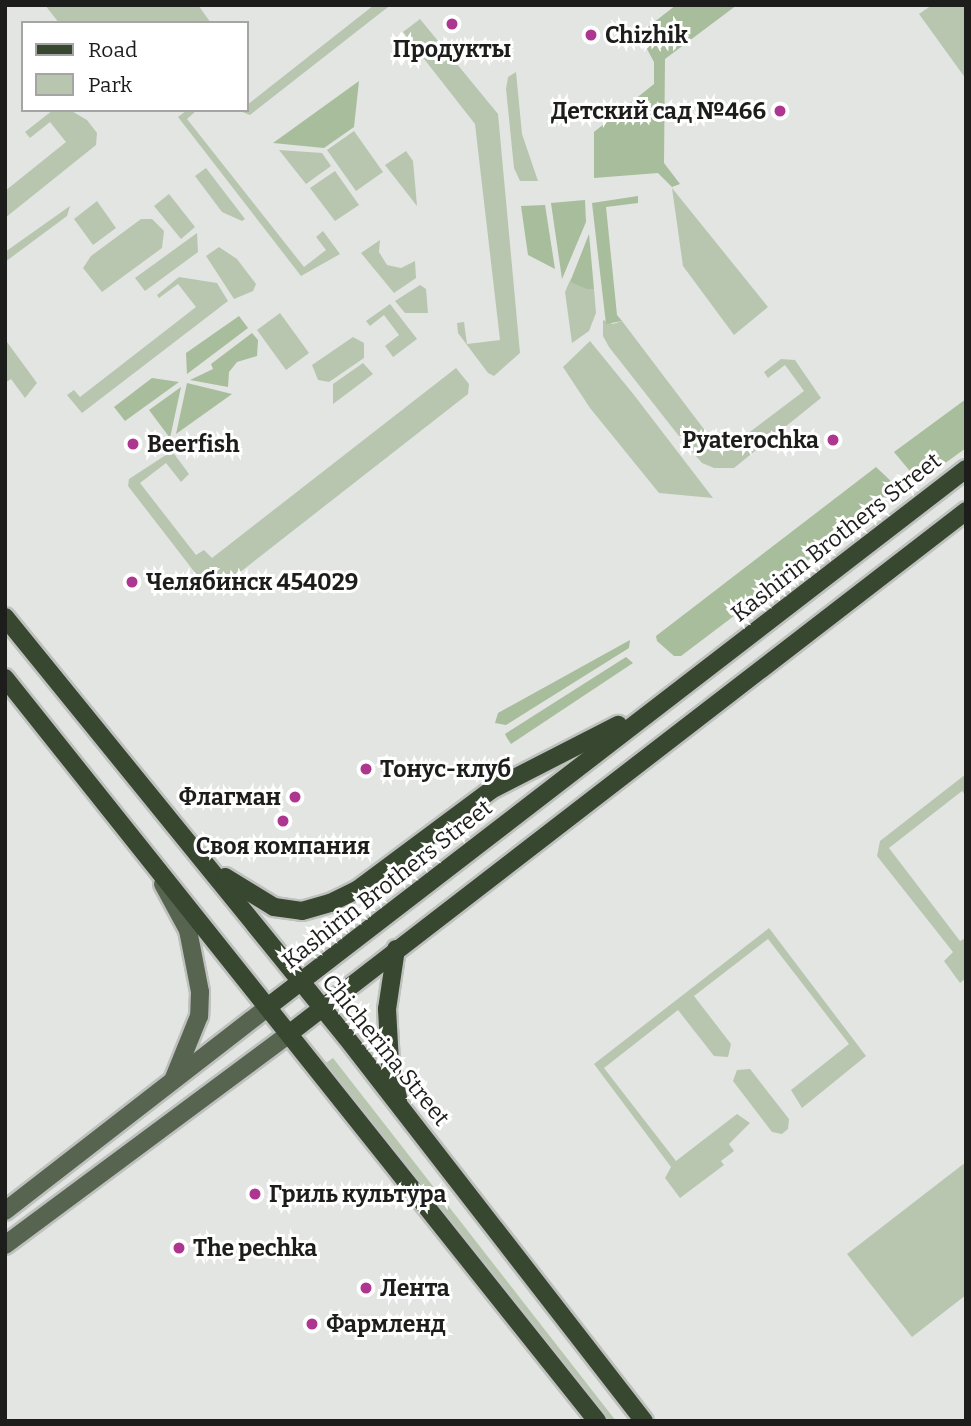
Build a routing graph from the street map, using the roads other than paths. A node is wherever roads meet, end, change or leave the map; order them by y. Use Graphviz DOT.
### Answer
graph roads {
  1 [pos="966,468"];
  2 [pos="966,511"];
  3 [pos="5,617"];
  4 [pos="5,678"];
  5 [pos="657,705"];
  6 [pos="188,844"];
  7 [pos="155,868"];
  8 [pos="396,949"];
  9 [pos="300,983"];
  10 [pos="269,1006"];
  11 [pos="321,1007"];
  12 [pos="290,1033"];
  13 [pos="173,1081"];
  14 [pos="400,1105"];
  15 [pos="5,1211"];
  16 [pos="5,1245"];
  17 [pos="597,1421"];
  18 [pos="644,1421"];
  1 -- 5 [label="main road, Kashirin Brothers Street"];
  2 -- 8 [label="main road"];
  3 -- 6 [label="main road, Chicherina Street"];
  4 -- 7 [label="main road"];
  5 -- 6 [label="main road"];
  5 -- 9 [label="main road, Kashirin Brothers Street"];
  6 -- 9 [label="main road, Chicherina Street"];
  7 -- 10 [label="main road"];
  7 -- 13 [label="main road"];
  8 -- 11 [label="main road"];
  8 -- 14 [label="main road"];
  9 -- 10 [label="main road, Kashirin Brothers Street"];
  9 -- 11 [label="main road, Chicherina Street"];
  10 -- 12 [label="main road"];
  10 -- 13 [label="main road, Kashirin Brothers Street"];
  11 -- 12 [label="main road"];
  11 -- 14 [label="main road, Chicherina Street"];
  12 -- 16 [label="main road"];
  12 -- 17 [label="main road"];
  13 -- 15 [label="main road, Kashirin Brothers Street"];
  14 -- 18 [label="main road, Chicherina Street"];
}
